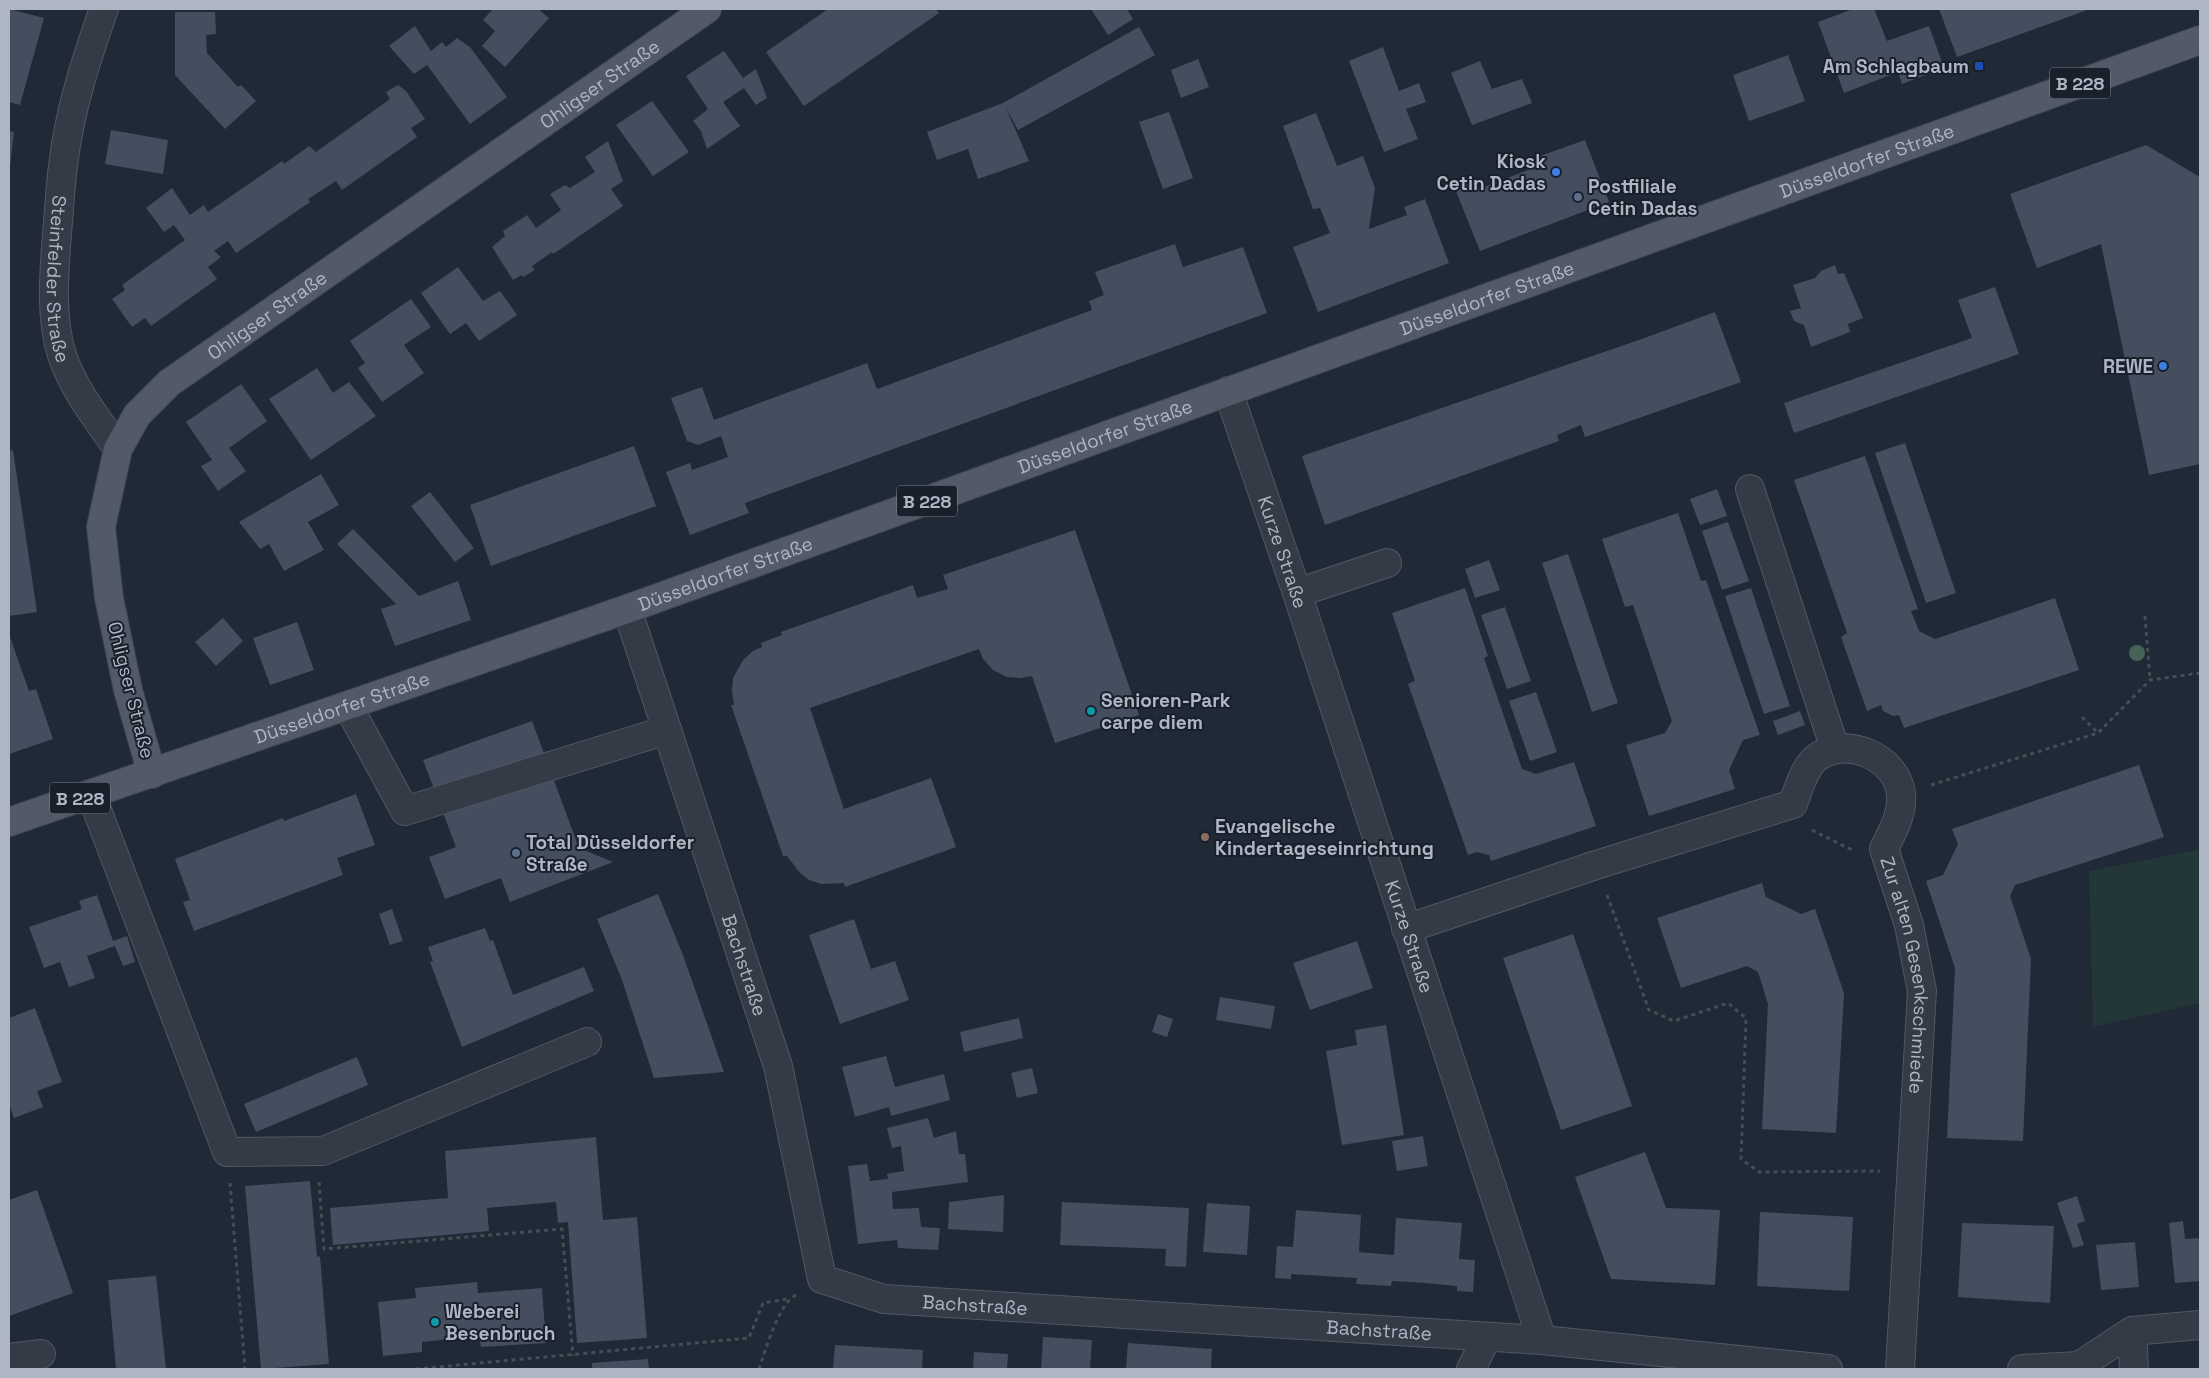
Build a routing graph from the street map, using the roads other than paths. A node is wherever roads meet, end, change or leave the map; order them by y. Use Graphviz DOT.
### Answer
graph roads {
  1 [pos="104,9"];
  2 [pos="708,9"];
  3 [pos="2200,40"];
  4 [pos="1228,390"];
  5 [pos="118,449"];
  6 [pos="1750,489"];
  7 [pos="1387,562"];
  8 [pos="1297,593"];
  9 [pos="627,609"];
  10 [pos="348,706"];
  11 [pos="667,730"];
  12 [pos="1835,749"];
  13 [pos="152,774"];
  14 [pos="91,794"];
  15 [pos="9,822"];
  16 [pos="1406,929"];
  17 [pos="588,1042"];
  18 [pos="2200,1325"];
  19 [pos="2132,1331"];
  20 [pos="1487,1337"];
  21 [pos="1542,1340"];
  22 [pos="41,1354"];
  23 [pos="9,1358"];
  24 [pos="1471,1369"];
  25 [pos="1828,1369"];
  26 [pos="1900,1369"];
  27 [pos="2022,1369"];
  28 [pos="2134,1369"];
  1 -- 5 [label="street, Steinfelder Straße"];
  2 -- 5 [label="main road, Ohligser Straße"];
  3 -- 4 [label="main road, Düsseldorfer Straße / B 228"];
  4 -- 8 [label="street, Kurze Straße"];
  4 -- 9 [label="main road, Düsseldorfer Straße / B 228"];
  5 -- 13 [label="main road, Ohligser Straße"];
  6 -- 12 [label="street"];
  7 -- 8 [label="street"];
  8 -- 16 [label="street, Kurze Straße"];
  9 -- 10 [label="main road, Düsseldorfer Straße / B 228"];
  9 -- 11 [label="street, Bachstraße"];
  10 -- 11 [label="street"];
  10 -- 13 [label="main road, Düsseldorfer Straße / B 228"];
  11 -- 20 [label="street, Bachstraße"];
  12 -- 16 [label="street"];
  12 -- 26 [label="street, Zur alten Gesenkschmiede"];
  13 -- 14 [label="main road, Düsseldorfer Straße / B 228"];
  14 -- 15 [label="main road, Düsseldorfer Straße / B 228"];
  14 -- 17 [label="street"];
  16 -- 21 [label="street, Kurze Straße"];
  18 -- 19 [label="street"];
  19 -- 27 [label="street"];
  19 -- 28 [label="street"];
  20 -- 21 [label="street, Bachstraße"];
  20 -- 24 [label="street"];
  21 -- 25 [label="street, Bachstraße"];
  22 -- 23 [label="street"];
}
